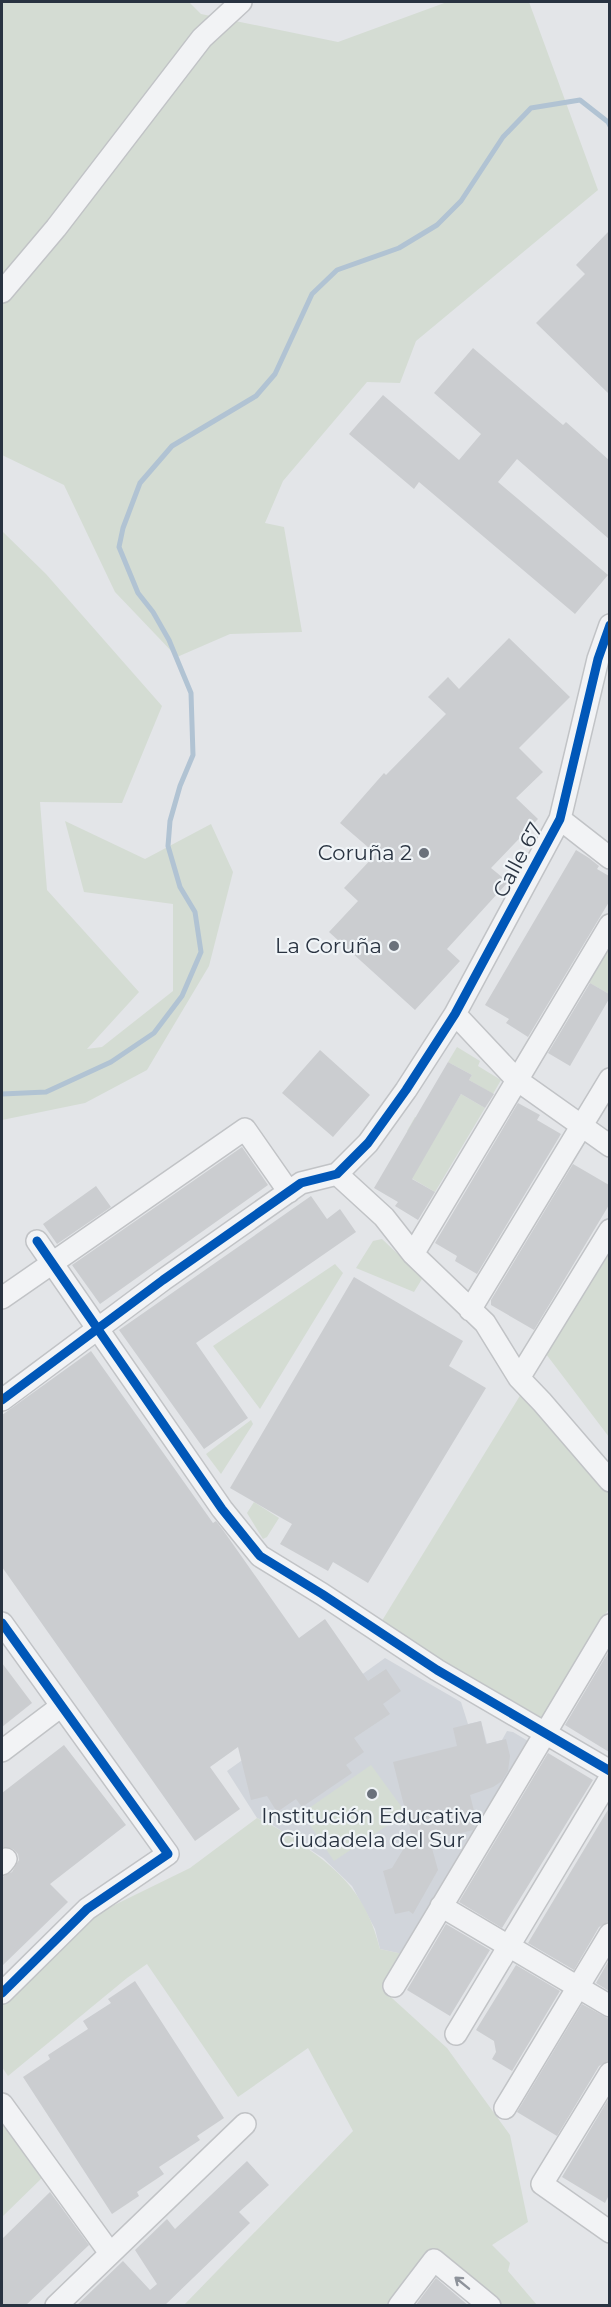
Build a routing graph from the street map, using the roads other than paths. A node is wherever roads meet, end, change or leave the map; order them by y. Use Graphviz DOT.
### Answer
graph roads {
  1 [pos="241,2"];
  2 [pos="2,292"];
  3 [pos="609,625"];
  4 [pos="560,819"];
  5 [pos="609,858"];
  6 [pos="609,925"];
  7 [pos="454,1014"];
  8 [pos="609,1079"];
  9 [pos="517,1080"];
  10 [pos="582,1126"];
  11 [pos="609,1146"];
  12 [pos="337,1174"];
  13 [pos="289,1192"];
  14 [pos="609,1230"];
  15 [pos="37,1241"];
  16 [pos="413,1254"];
  17 [pos="51,1263"];
  18 [pos="2,1298"];
  19 [pos="470,1310"];
  20 [pos="97,1330"];
  21 [pos="519,1378"];
  22 [pos="2,1400"];
  23 [pos="609,1481"];
  24 [pos="2,1623"];
  25 [pos="609,1625"];
  26 [pos="60,1707"];
  27 [pos="546,1733"];
  28 [pos="2,1751"];
  29 [pos="609,1771"];
  30 [pos="609,1778"];
  31 [pos="441,1906"];
  32 [pos="609,1934"];
  33 [pos="509,1947"];
  34 [pos="394,1986"];
  35 [pos="578,1986"];
  36 [pos="2,1993"];
  37 [pos="609,2006"];
  38 [pos="456,2034"];
  39 [pos="609,2073"];
  40 [pos="2,2104"];
  41 [pos="505,2108"];
  42 [pos="245,2124"];
  43 [pos="609,2232"];
  44 [pos="110,2253"];
  45 [pos="487,2304"];
  46 [pos="56,2306"];
  47 [pos="399,2306"];
  1 -- 2 [label="street"];
  3 -- 4 [label="street, Calle 67"];
  4 -- 5 [label="street"];
  4 -- 7 [label="street, Calle 67"];
  6 -- 9 [label="street"];
  7 -- 9 [label="street"];
  7 -- 12 [label="street, Calle 67"];
  8 -- 10 [label="street"];
  9 -- 10 [label="street"];
  9 -- 16 [label="street"];
  10 -- 11 [label="street"];
  10 -- 19 [label="street"];
  12 -- 13 [label="street"];
  12 -- 16 [label="street"];
  13 -- 17 [label="street"];
  13 -- 20 [label="street"];
  14 -- 21 [label="street"];
  15 -- 17 [label="street"];
  16 -- 19 [label="street"];
  17 -- 18 [label="street"];
  17 -- 20 [label="street"];
  19 -- 21 [label="street"];
  20 -- 22 [label="street"];
  20 -- 27 [label="street"];
  21 -- 23 [label="street"];
  24 -- 26 [label="street"];
  25 -- 27 [label="street"];
  26 -- 28 [label="street"];
  26 -- 36 [label="street"];
  27 -- 29 [label="street"];
  27 -- 31 [label="street"];
  30 -- 33 [label="street"];
  31 -- 33 [label="street"];
  31 -- 34 [label="street"];
  32 -- 35 [label="street"];
  33 -- 35 [label="street"];
  33 -- 38 [label="street"];
  35 -- 37 [label="street"];
  35 -- 41 [label="street"];
  39 -- 43 [label="street"];
  40 -- 44 [label="street"];
  42 -- 44 [label="street"];
  44 -- 46 [label="street"];
  45 -- 47 [label="street, one-way"];
}
